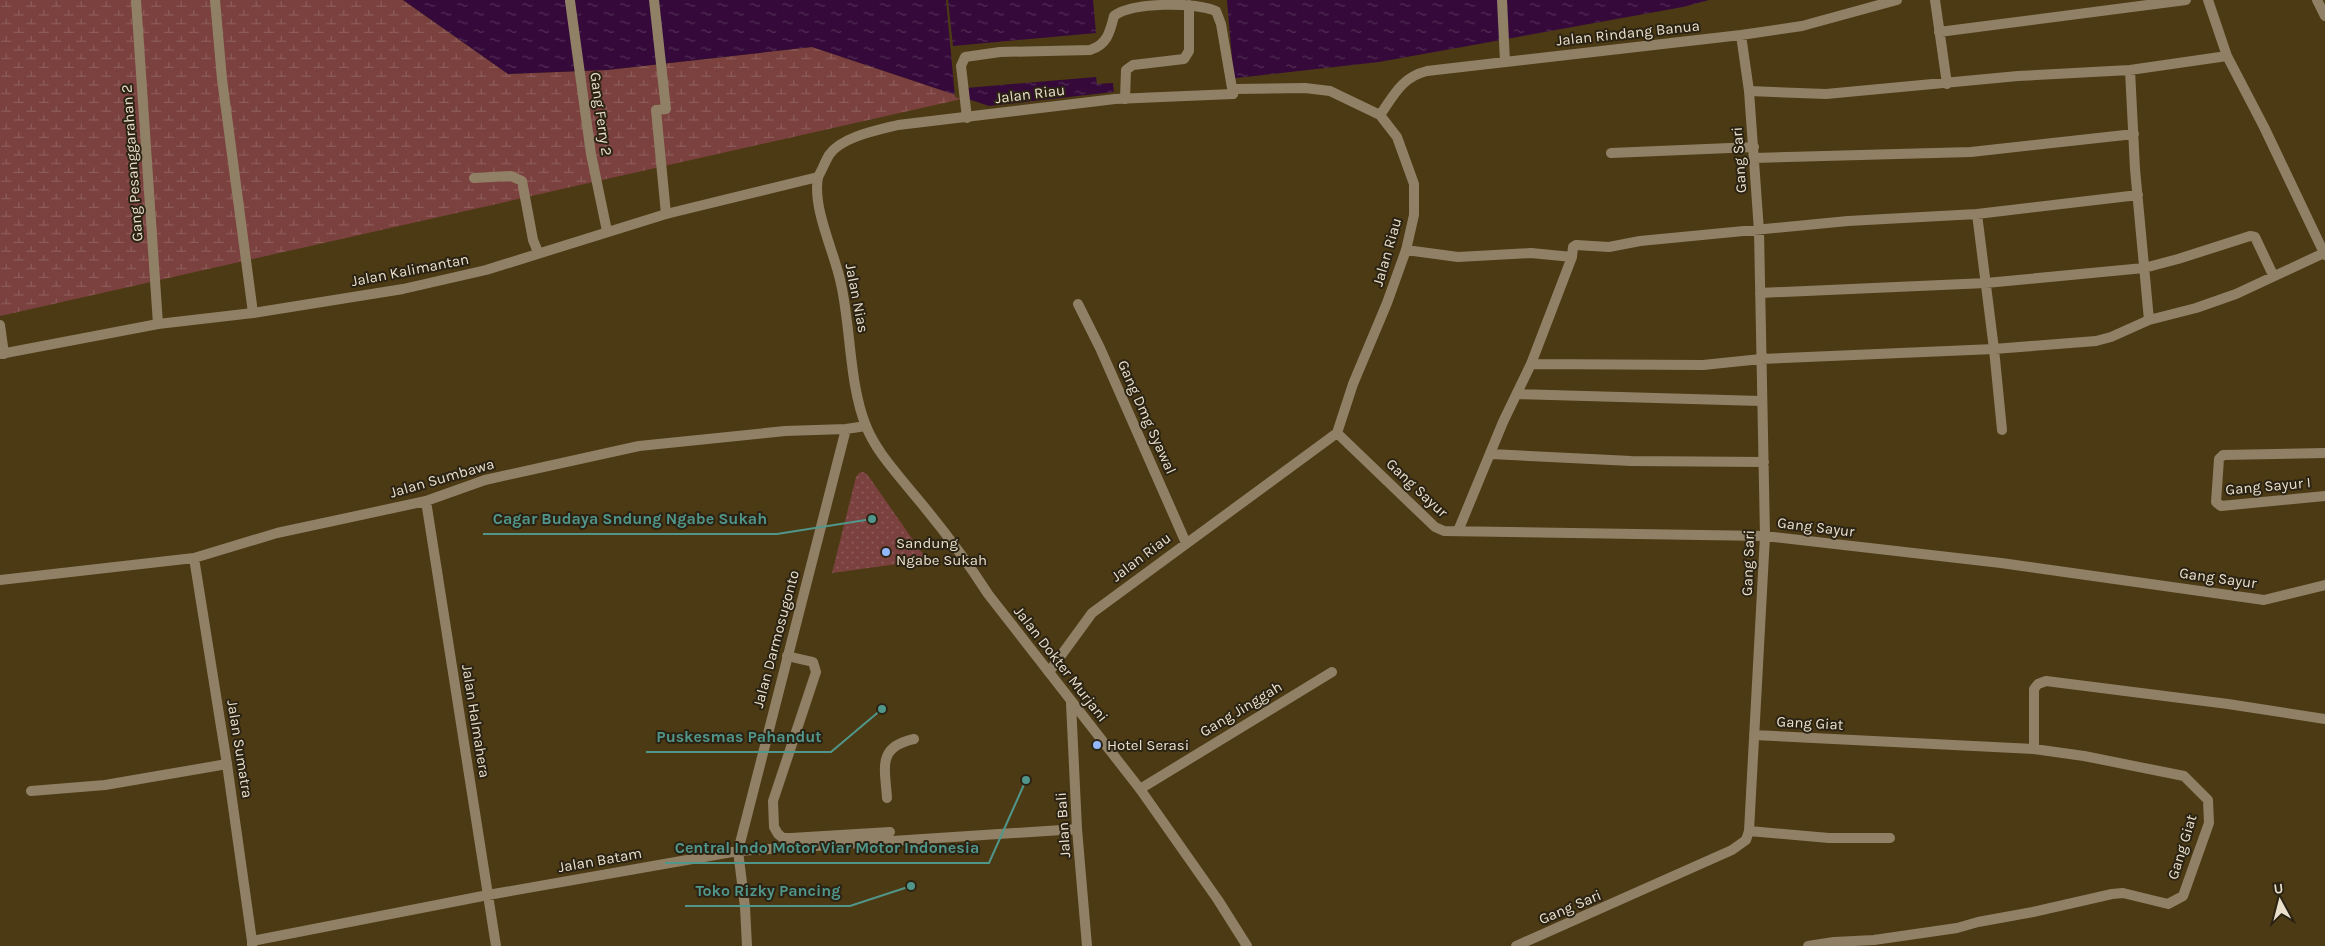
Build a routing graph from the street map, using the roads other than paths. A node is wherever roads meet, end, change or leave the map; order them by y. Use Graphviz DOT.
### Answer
graph roads {
  1 [pos="136,0"];
  2 [pos="215,0"];
  3 [pos="654,0"];
  4 [pos="1502,0"];
  5 [pos="1896,0"];
  6 [pos="1935,0"];
  7 [pos="2186,0"];
  8 [pos="2208,0"];
  9 [pos="2317,0"];
  10 [pos="570,1"];
  11 [pos="1189,4"];
  12 [pos="2325,16"];
  13 [pos="1939,32"];
  14 [pos="1742,35"];
  15 [pos="2227,56"];
  16 [pos="1505,62"];
  17 [pos="2130,70"];
  18 [pos="1947,84"];
  19 [pos="1749,91"];
  20 [pos="1233,94"];
  21 [pos="1125,99"];
  22 [pos="1380,115"];
  23 [pos="966,118"];
  24 [pos="2134,134"];
  25 [pos="1754,153"];
  26 [pos="1612,154"];
  27 [pos="818,177"];
  28 [pos="474,178"];
  29 [pos="2138,195"];
  30 [pos="666,214"];
  31 [pos="1977,214"];
  32 [pos="1758,230"];
  33 [pos="607,231"];
  34 [pos="1406,250"];
  35 [pos="538,252"];
  36 [pos="2324,254"];
  37 [pos="1572,257"];
  38 [pos="2144,268"];
  39 [pos="2273,275"];
  40 [pos="1986,282"];
  41 [pos="1760,293"];
  42 [pos="1078,304"];
  43 [pos="253,313"];
  44 [pos="2148,320"];
  45 [pos="158,324"];
  46 [pos="0,325"];
  47 [pos="1994,350"];
  48 [pos="2,354"];
  49 [pos="1761,359"];
  50 [pos="1531,364"];
  51 [pos="1517,394"];
  52 [pos="1761,401"];
  53 [pos="866,426"];
  54 [pos="846,429"];
  55 [pos="2002,430"];
  56 [pos="1337,433"];
  57 [pos="1491,454"];
  58 [pos="2325,454"];
  59 [pos="1764,462"];
  60 [pos="2325,496"];
  61 [pos="426,501"];
  62 [pos="1458,531"];
  63 [pos="1765,536"];
  64 [pos="1186,543"];
  65 [pos="194,558"];
  66 [pos="0,580"];
  67 [pos="2325,585"];
  68 [pos="787,656"];
  69 [pos="1050,672"];
  70 [pos="1332,672"];
  71 [pos="1071,703"];
  72 [pos="2325,718"];
  73 [pos="1754,735"];
  74 [pos="914,739"];
  75 [pos="2034,749"];
  76 [pos="227,764"];
  77 [pos="1140,789"];
  78 [pos="31,791"];
  79 [pos="887,798"];
  80 [pos="1077,829"];
  81 [pos="1749,831"];
  82 [pos="890,834"];
  83 [pos="1890,838"];
  84 [pos="738,851"];
  85 [pos="488,896"];
  86 [pos="252,943"];
  87 [pos="496,946"];
  88 [pos="747,946"];
  89 [pos="1087,946"];
  90 [pos="1247,946"];
  91 [pos="1516,946"];
  92 [pos="1808,946"];
  1 -- 45 [label="street, Gang Pesanggarahan 2"];
  2 -- 43 [label="street"];
  3 -- 30 [label="street"];
  4 -- 16 [label="street"];
  5 -- 14 [label="street, Jalan Rindang Banua"];
  6 -- 13 [label="street"];
  7 -- 13 [label="street"];
  8 -- 15 [label="street"];
  9 -- 12 [label="street"];
  10 -- 33 [label="street, Gang Ferry 2"];
  11 -- 20 [label="street"];
  11 -- 21 [label="street"];
  11 -- 23 [label="street"];
  13 -- 18 [label="street"];
  14 -- 16 [label="street, Jalan Rindang Banua"];
  14 -- 19 [label="street, Gang Sari"];
  15 -- 17 [label="street"];
  15 -- 36 [label="street"];
  16 -- 22 [label="street, Jalan Rindang Banua"];
  17 -- 18 [label="street"];
  17 -- 24 [label="street"];
  18 -- 19 [label="street"];
  19 -- 25 [label="street, Gang Sari"];
  20 -- 21 [label="street, Jalan Riau"];
  20 -- 22 [label="street, Jalan Riau"];
  21 -- 23 [label="street, Jalan Riau"];
  22 -- 34 [label="street, Jalan Riau"];
  23 -- 27 [label="street, Jalan Riau"];
  24 -- 25 [label="street"];
  24 -- 29 [label="street"];
  25 -- 26 [label="street"];
  25 -- 32 [label="street, Gang Sari"];
  27 -- 30 [label="street, Jalan Kalimantan"];
  27 -- 53 [label="street, Jalan Nias"];
  28 -- 35 [label="street"];
  29 -- 31 [label="street"];
  29 -- 38 [label="street"];
  30 -- 33 [label="street, Jalan Kalimantan"];
  31 -- 32 [label="street"];
  31 -- 40 [label="street"];
  32 -- 37 [label="street"];
  32 -- 41 [label="street, Gang Sari"];
  33 -- 35 [label="street, Jalan Kalimantan"];
  34 -- 37 [label="street"];
  34 -- 56 [label="street, Jalan Riau"];
  35 -- 43 [label="street, Jalan Kalimantan"];
  36 -- 39 [label="street"];
  37 -- 50 [label="street"];
  38 -- 39 [label="street"];
  38 -- 40 [label="street"];
  38 -- 44 [label="street"];
  39 -- 44 [label="street"];
  40 -- 41 [label="street"];
  40 -- 47 [label="street"];
  41 -- 49 [label="street, Gang Sari"];
  42 -- 64 [label="street, Gang Dmg Syawal"];
  43 -- 45 [label="street, Jalan Kalimantan"];
  44 -- 47 [label="street"];
  45 -- 48 [label="street, Jalan Kalimantan"];
  46 -- 48 [label="street"];
  47 -- 49 [label="street"];
  47 -- 55 [label="street"];
  49 -- 50 [label="street"];
  49 -- 52 [label="street, Gang Sari"];
  50 -- 51 [label="street"];
  51 -- 52 [label="street"];
  51 -- 57 [label="street"];
  52 -- 59 [label="street, Gang Sari"];
  53 -- 54 [label="street, Jalan Sumbawa"];
  53 -- 69 [label="street, Jalan Dokter Murjani"];
  54 -- 61 [label="street, Jalan Sumbawa"];
  54 -- 68 [label="street, Jalan Darmosugonto"];
  56 -- 62 [label="street, Gang Sayur"];
  56 -- 64 [label="street, Jalan Riau"];
  57 -- 59 [label="street"];
  57 -- 62 [label="street"];
  58 -- 60 [label="street, Gang Sayur I"];
  59 -- 63 [label="street, Gang Sari"];
  61 -- 65 [label="street, Jalan Sumbawa"];
  61 -- 85 [label="street, Jalan Halmahera"];
  62 -- 63 [label="street, Gang Sayur"];
  63 -- 67 [label="street, Gang Sayur"];
  63 -- 73 [label="street, Gang Sari"];
  64 -- 69 [label="street, Jalan Riau"];
  65 -- 66 [label="street, Jalan Sumbawa"];
  65 -- 76 [label="street, Jalan Sumatra"];
  68 -- 82 [label="street"];
  68 -- 84 [label="street, Jalan Darmosugonto"];
  69 -- 71 [label="street, Jalan Dokter Murjani"];
  70 -- 77 [label="street, Gang Jinggah"];
  71 -- 77 [label="street, Jalan Dokter Murjani"];
  71 -- 80 [label="street, Jalan Bali"];
  72 -- 75 [label="street"];
  73 -- 75 [label="street, Gang Giat"];
  73 -- 81 [label="street, Gang Sari"];
  74 -- 79 [label="street"];
  75 -- 92 [label="street, Gang Giat"];
  76 -- 78 [label="street"];
  76 -- 86 [label="street, Jalan Sumatra"];
  77 -- 90 [label="street, Jalan Dokter Murjani"];
  80 -- 82 [label="street, Jalan Batam"];
  80 -- 89 [label="street, Jalan Bali"];
  81 -- 83 [label="street"];
  81 -- 91 [label="street, Gang Sari"];
  82 -- 84 [label="street, Jalan Batam"];
  84 -- 85 [label="street, Jalan Batam"];
  84 -- 88 [label="street, Jalan Darmosugonto"];
  85 -- 86 [label="street, Jalan Batam"];
  85 -- 87 [label="street, Jalan Halmahera"];
}
